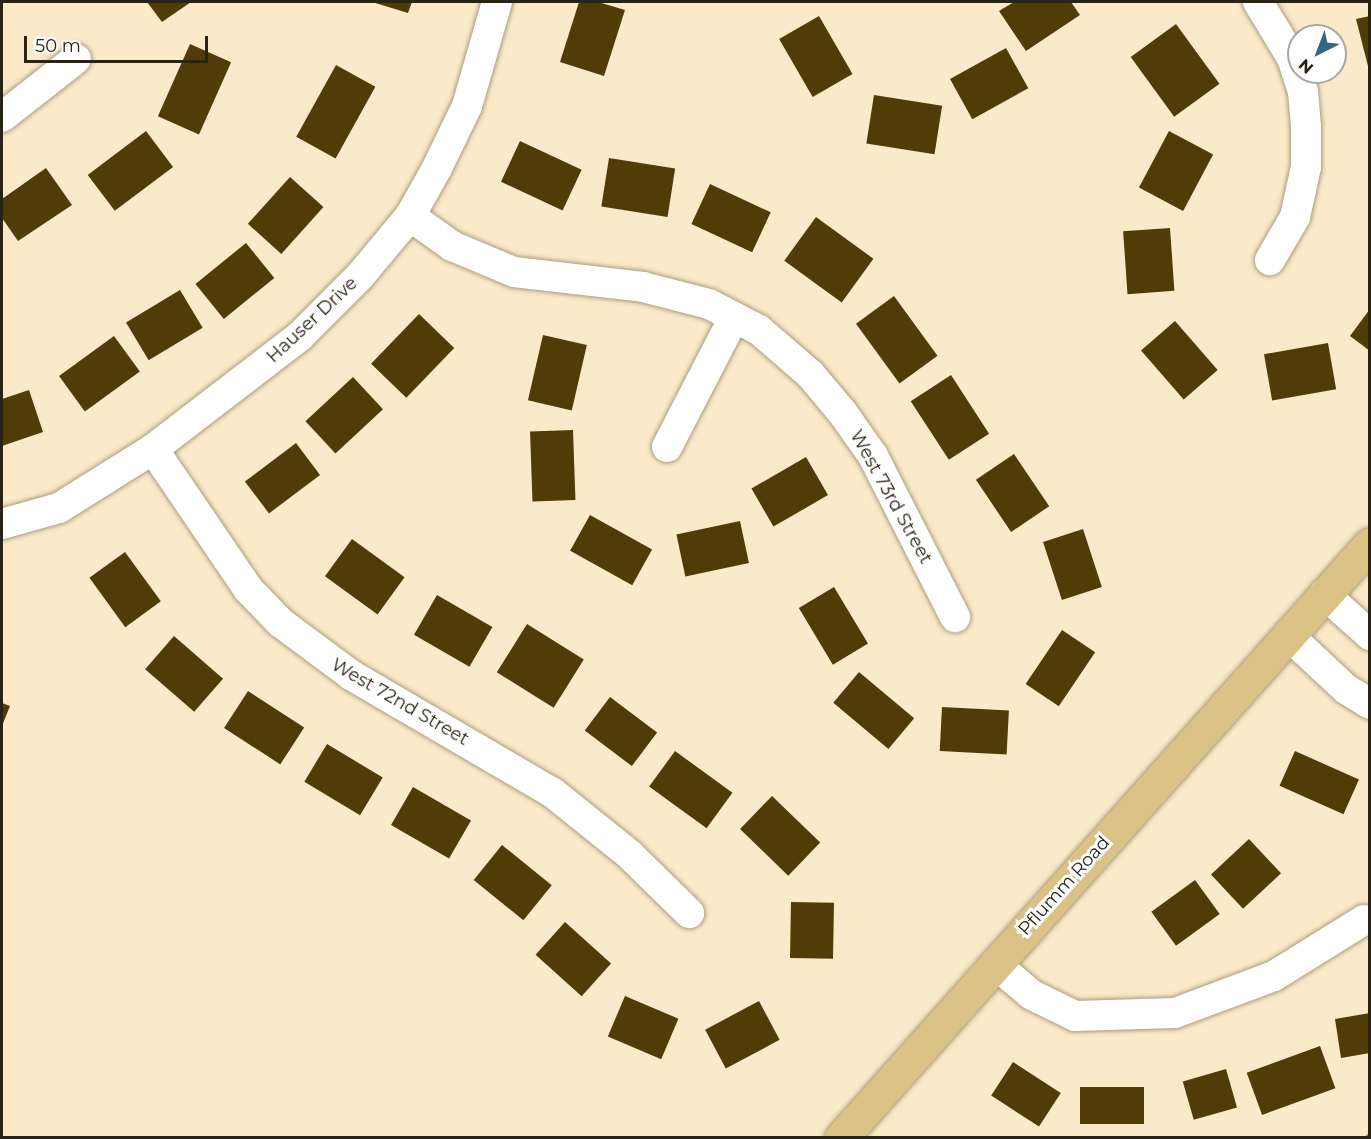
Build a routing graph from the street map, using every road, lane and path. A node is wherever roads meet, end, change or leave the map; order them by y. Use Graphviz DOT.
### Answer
graph roads {
  1 [pos="497,2"];
  2 [pos="1258,2"];
  3 [pos="76,59"];
  4 [pos="2,117"];
  5 [pos="410,216"];
  6 [pos="1270,260"];
  7 [pos="734,317"];
  8 [pos="666,447"];
  9 [pos="153,449"];
  10 [pos="2,524"];
  11 [pos="1370,544"];
  12 [pos="1324,594"];
  13 [pos="955,617"];
  14 [pos="1288,635"];
  15 [pos="1370,635"];
  16 [pos="1370,704"];
  17 [pos="689,913"];
  18 [pos="1364,920"];
  19 [pos="995,964"];
  20 [pos="841,1137"];
  1 -- 5 [label="street, Hauser Drive"];
  2 -- 6 [label="street"];
  3 -- 4 [label="street"];
  5 -- 7 [label="street, West 73rd Street"];
  5 -- 9 [label="street, Hauser Drive"];
  7 -- 8 [label="street"];
  7 -- 13 [label="street, West 73rd Street"];
  9 -- 10 [label="street, Hauser Drive"];
  9 -- 17 [label="street, West 72nd Street"];
  11 -- 12 [label="main road, Pflumm Road"];
  12 -- 14 [label="main road, Pflumm Road"];
  12 -- 15 [label="street"];
  14 -- 16 [label="street"];
  14 -- 19 [label="main road, Pflumm Road"];
  18 -- 19 [label="street"];
  19 -- 20 [label="main road, Pflumm Road"];
}
